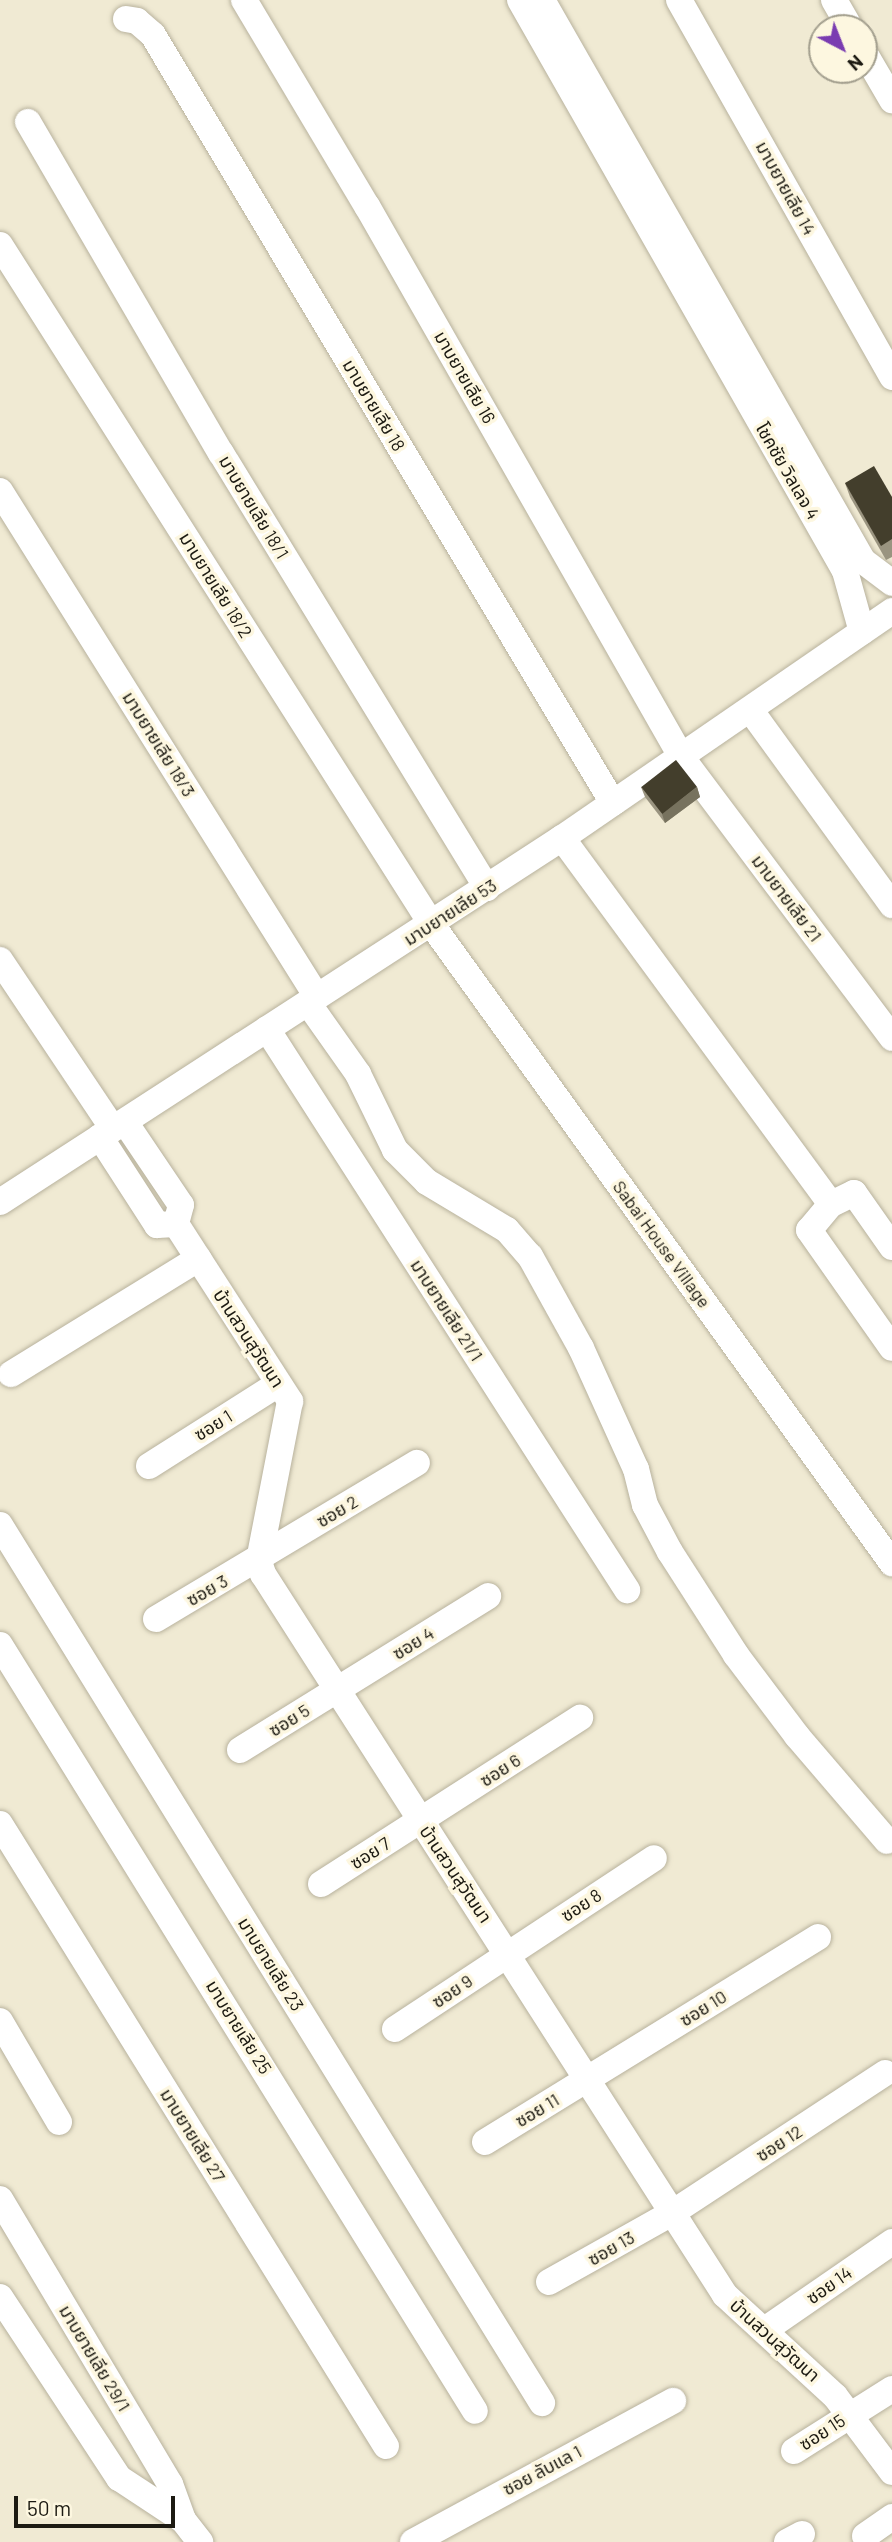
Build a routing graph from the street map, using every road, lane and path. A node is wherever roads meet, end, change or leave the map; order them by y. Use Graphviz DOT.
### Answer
graph roads {
  1 [pos="244,0"];
  2 [pos="520,0"];
  3 [pos="542,0"];
  4 [pos="679,0"];
  5 [pos="126,19"];
  6 [pos="570,67"];
  7 [pos="878,76"];
  8 [pos="892,100"];
  9 [pos="27,122"];
  10 [pos="0,245"];
  11 [pos="708,312"];
  12 [pos="892,377"];
  13 [pos="0,491"];
  14 [pos="892,583"];
  15 [pos="892,611"];
  16 [pos="862,632"];
  17 [pos="751,710"];
  18 [pos="682,758"];
  19 [pos="613,803"];
  20 [pos="562,838"];
  21 [pos="487,888"];
  22 [pos="892,905"];
  23 [pos="432,925"];
  24 [pos="0,960"];
  25 [pos="313,1000"];
  26 [pos="267,1029"];
  27 [pos="892,1038"];
  28 [pos="113,1129"];
  29 [pos="0,1202"];
  30 [pos="831,1204"];
  31 [pos="892,1247"];
  32 [pos="198,1259"];
  33 [pos="892,1348"];
  34 [pos="10,1374"];
  35 [pos="278,1384"];
  36 [pos="417,1463"];
  37 [pos="149,1466"];
  38 [pos="0,1525"];
  39 [pos="259,1561"];
  40 [pos="892,1563"];
  41 [pos="627,1590"];
  42 [pos="488,1597"];
  43 [pos="156,1619"];
  44 [pos="0,1645"];
  45 [pos="338,1690"];
  46 [pos="580,1718"];
  47 [pos="240,1750"];
  48 [pos="420,1822"];
  49 [pos="0,1824"];
  50 [pos="887,1841"];
  51 [pos="654,1858"];
  52 [pos="321,1884"];
  53 [pos="818,1937"];
  54 [pos="509,1952"];
  55 [pos="0,2021"];
  56 [pos="395,2029"];
  57 [pos="885,2073"];
  58 [pos="588,2079"];
  59 [pos="59,2122"];
  60 [pos="485,2142"];
  61 [pos="0,2199"];
  62 [pos="672,2213"];
  63 [pos="892,2242"];
  64 [pos="550,2282"];
  65 [pos="0,2297"];
  66 [pos="766,2329"];
  67 [pos="892,2389"];
  68 [pos="673,2401"];
  69 [pos="542,2403"];
  70 [pos="475,2411"];
  71 [pos="851,2414"];
  72 [pos="386,2446"];
  73 [pos="794,2451"];
  74 [pos="892,2472"];
  75 [pos="892,2517"];
  76 [pos="183,2520"];
  77 [pos="865,2536"];
  78 [pos="200,2542"];
  79 [pos="413,2542"];
  1 -- 18 [label="street, มาบยายเลีย 16"];
  2 -- 6 [label="street, โชคชัย วิลเลจ 4"];
  3 -- 6 [label="street, โชคชัย วิลเลจ 4"];
  4 -- 12 [label="street, มาบยายเลีย 14"];
  5 -- 19 [label="street, มาบยายเลีย 18"];
  6 -- 11 [label="street, โชคชัย วิลเลจ 4"];
  7 -- 8 [label="street"];
  9 -- 21 [label="street, มาบยายเลีย 18/1"];
  10 -- 23 [label="street, มาบยายเลีย 18/2"];
  11 -- 14 [label="street, โชคชัย วิลเลจ 4"];
  11 -- 16 [label="street, โชคชัย วิลเลจ 4"];
  13 -- 25 [label="street, มาบยายเลีย 18/3"];
  15 -- 16 [label="street, มาบยายเลีย 53"];
  16 -- 17 [label="street, มาบยายเลีย 53"];
  17 -- 18 [label="street, มาบยายเลีย 53"];
  17 -- 22 [label="street"];
  18 -- 19 [label="street, มาบยายเลีย 53"];
  18 -- 27 [label="street, มาบยายเลีย 21"];
  19 -- 20 [label="street, มาบยายเลีย 53"];
  20 -- 21 [label="street, มาบยายเลีย 53"];
  20 -- 30 [label="street"];
  21 -- 23 [label="street, มาบยายเลีย 53"];
  23 -- 25 [label="street, มาบยายเลีย 53"];
  23 -- 40 [label="street, Sabai House Village"];
  24 -- 28 [label="street"];
  25 -- 26 [label="street, มาบยายเลีย 53"];
  25 -- 50 [label="street, มาบยายเลีย 18/3"];
  26 -- 28 [label="street, มาบยายเลีย 53"];
  26 -- 41 [label="street, มาบยายเลีย 21/1"];
  28 -- 29 [label="street, มาบยายเลีย 53"];
  28 -- 32 [label="street, บ้านสวนสุวัฒนา"];
  30 -- 31 [label="street"];
  30 -- 33 [label="street"];
  32 -- 34 [label="street"];
  32 -- 35 [label="street, บ้านสวนสุวัฒนา"];
  35 -- 37 [label="street, ซอย 1"];
  35 -- 39 [label="street, บ้านสวนสุวัฒนา"];
  36 -- 39 [label="street, ซอย 2"];
  38 -- 69 [label="street, มาบยายเลีย 23"];
  39 -- 43 [label="street, ซอย 3"];
  39 -- 45 [label="street, บ้านสวนสุวัฒนา"];
  42 -- 45 [label="street, ซอย 4"];
  44 -- 70 [label="street, มาบยายเลีย 25"];
  45 -- 47 [label="street, ซอย 5"];
  45 -- 48 [label="street, บ้านสวนสุวัฒนา"];
  46 -- 48 [label="street, ซอย 6"];
  48 -- 52 [label="street, ซอย 7"];
  48 -- 54 [label="street, บ้านสวนสุวัฒนา"];
  49 -- 72 [label="street, มาบยายเลีย 27"];
  51 -- 54 [label="street, ซอย 8"];
  53 -- 58 [label="street, ซอย 10"];
  54 -- 56 [label="street, ซอย 9"];
  54 -- 58 [label="street, บ้านสวนสุวัฒนา"];
  55 -- 59 [label="street"];
  57 -- 62 [label="street, ซอย 12"];
  58 -- 60 [label="street, ซอย 11"];
  58 -- 62 [label="street, บ้านสวนสุวัฒนา"];
  61 -- 76 [label="street, มาบยายเลีย 29/1"];
  62 -- 64 [label="street, ซอย 13"];
  62 -- 66 [label="street, บ้านสวนสุวัฒนา"];
  63 -- 66 [label="street, ซอย 14"];
  65 -- 76 [label="street"];
  66 -- 71 [label="street, บ้านสวนสุวัฒนา"];
  67 -- 71 [label="street, ซอย 15"];
  68 -- 79 [label="street, ซอย ลับแล 1"];
  71 -- 73 [label="street, ซอย 15"];
  71 -- 74 [label="street, บ้านสวนสุวัฒนา"];
  75 -- 77 [label="street"];
  76 -- 78 [label="street"];
}
